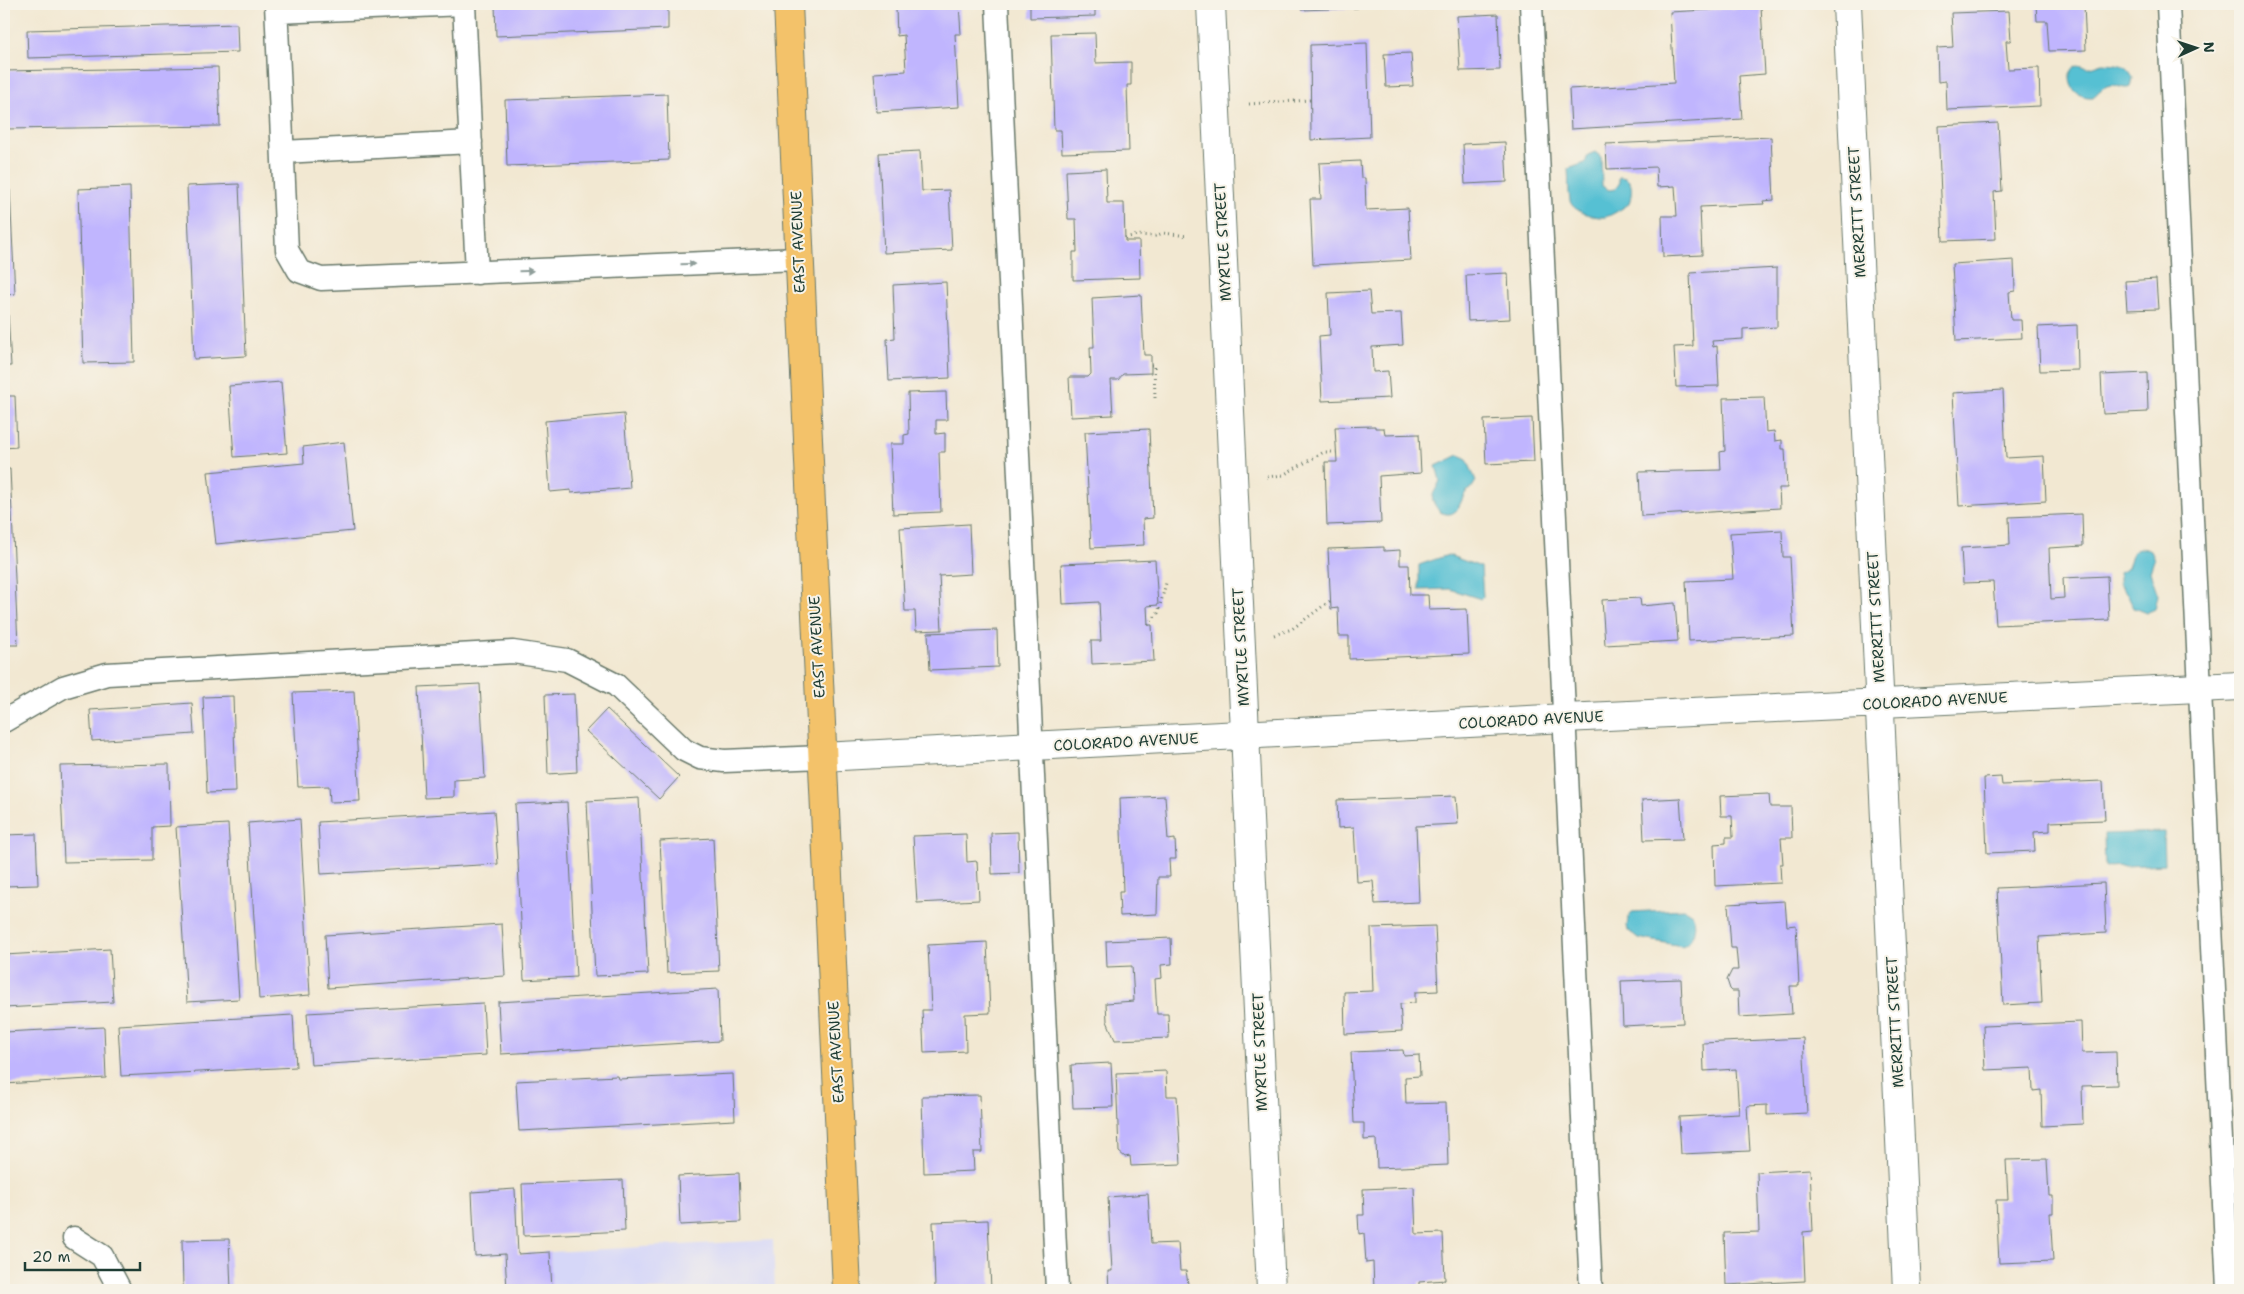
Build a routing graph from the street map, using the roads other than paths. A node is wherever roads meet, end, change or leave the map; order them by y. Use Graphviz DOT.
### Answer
graph roads {
  1 [pos="464,4"];
  2 [pos="788,4"];
  3 [pos="997,4"];
  4 [pos="1211,4"];
  5 [pos="1531,4"];
  6 [pos="1848,4"];
  7 [pos="2168,4"];
  8 [pos="276,8"];
  9 [pos="471,142"];
  10 [pos="283,152"];
  11 [pos="799,259"];
  12 [pos="477,273"];
  13 [pos="2240,686"];
  14 [pos="2201,688"];
  15 [pos="1880,704"];
  16 [pos="1564,718"];
  17 [pos="4,721"];
  18 [pos="1246,736"];
  19 [pos="1032,747"];
  20 [pos="822,757"];
  21 [pos="74,1238"];
  22 [pos="120,1290"];
  23 [pos="847,1290"];
  24 [pos="1057,1290"];
  25 [pos="1272,1290"];
  26 [pos="1591,1290"];
  27 [pos="1907,1290"];
  28 [pos="2228,1290"];
  1 -- 8 [label="lane"];
  1 -- 9 [label="lane"];
  2 -- 11 [label="main road, EAST AVENUE"];
  3 -- 19 [label="lane"];
  4 -- 18 [label="street, MYRTLE STREET"];
  5 -- 16 [label="lane"];
  6 -- 15 [label="street, MERRITT STREET"];
  7 -- 14 [label="lane"];
  8 -- 10 [label="lane"];
  9 -- 10 [label="lane"];
  9 -- 12 [label="lane"];
  10 -- 12 [label="lane"];
  12 -- 11 [label="lane, one-way"];
  11 -- 20 [label="main road, EAST AVENUE"];
  13 -- 14 [label="street, COLORADO AVENUE"];
  14 -- 15 [label="street, COLORADO AVENUE"];
  14 -- 28 [label="lane"];
  15 -- 16 [label="street, COLORADO AVENUE"];
  15 -- 27 [label="street, MERRITT STREET"];
  16 -- 18 [label="street, COLORADO AVENUE"];
  16 -- 26 [label="lane"];
  17 -- 20 [label="lane"];
  18 -- 19 [label="street, COLORADO AVENUE"];
  18 -- 25 [label="street, MYRTLE STREET"];
  19 -- 20 [label="street, COLORADO AVENUE"];
  19 -- 24 [label="lane"];
  20 -- 23 [label="main road, EAST AVENUE"];
  21 -- 22 [label="lane"];
}
